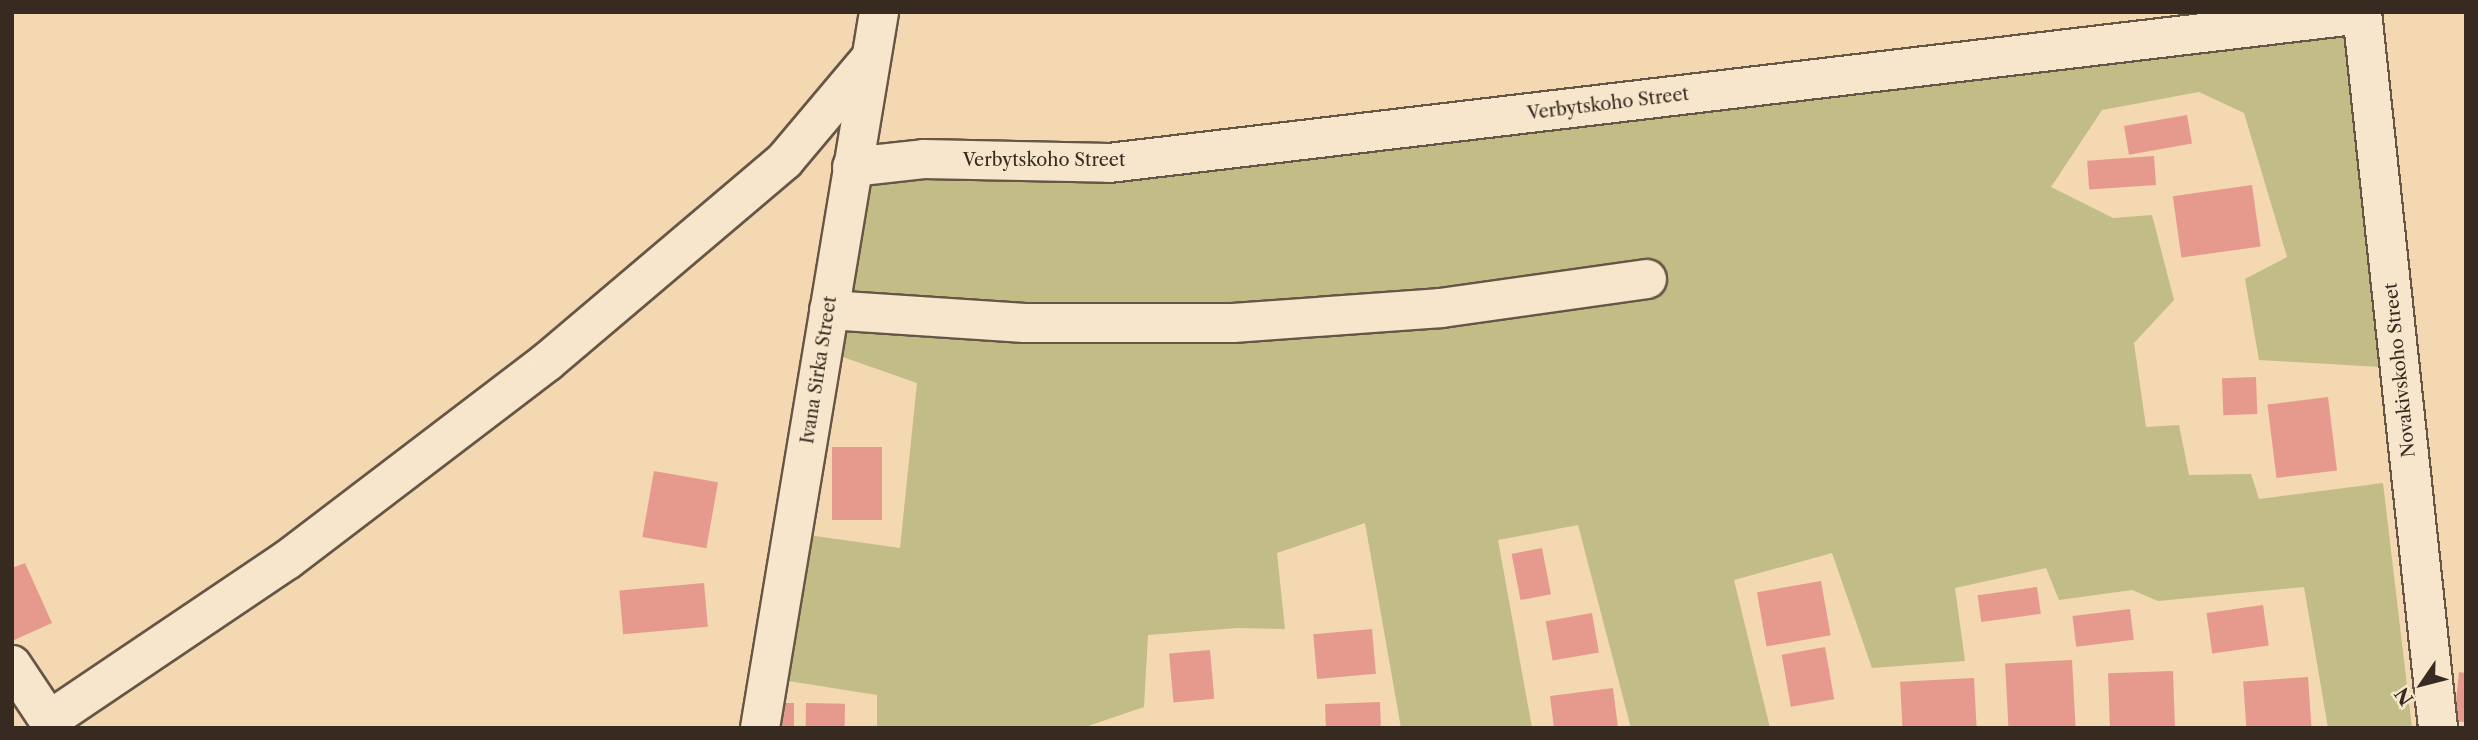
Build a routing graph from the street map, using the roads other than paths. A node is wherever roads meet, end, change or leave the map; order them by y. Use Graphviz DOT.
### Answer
graph roads {
  1 [pos="879,12"];
  2 [pos="2362,13"];
  3 [pos="871,58"];
  4 [pos="852,167"];
  5 [pos="1647,279"];
  6 [pos="829,310"];
  7 [pos="12,665"];
  8 [pos="52,723"];
  9 [pos="760,728"];
  10 [pos="2438,728"];
  1 -- 3 [label="street, Ivana Sirka Street"];
  2 -- 4 [label="street, Verbytskoho Street"];
  2 -- 10 [label="street, Novakivskoho Street"];
  3 -- 4 [label="street, Ivana Sirka Street"];
  3 -- 8 [label="street"];
  4 -- 6 [label="street, Ivana Sirka Street"];
  5 -- 6 [label="street"];
  6 -- 9 [label="street, Ivana Sirka Street"];
  7 -- 8 [label="street"];
}
